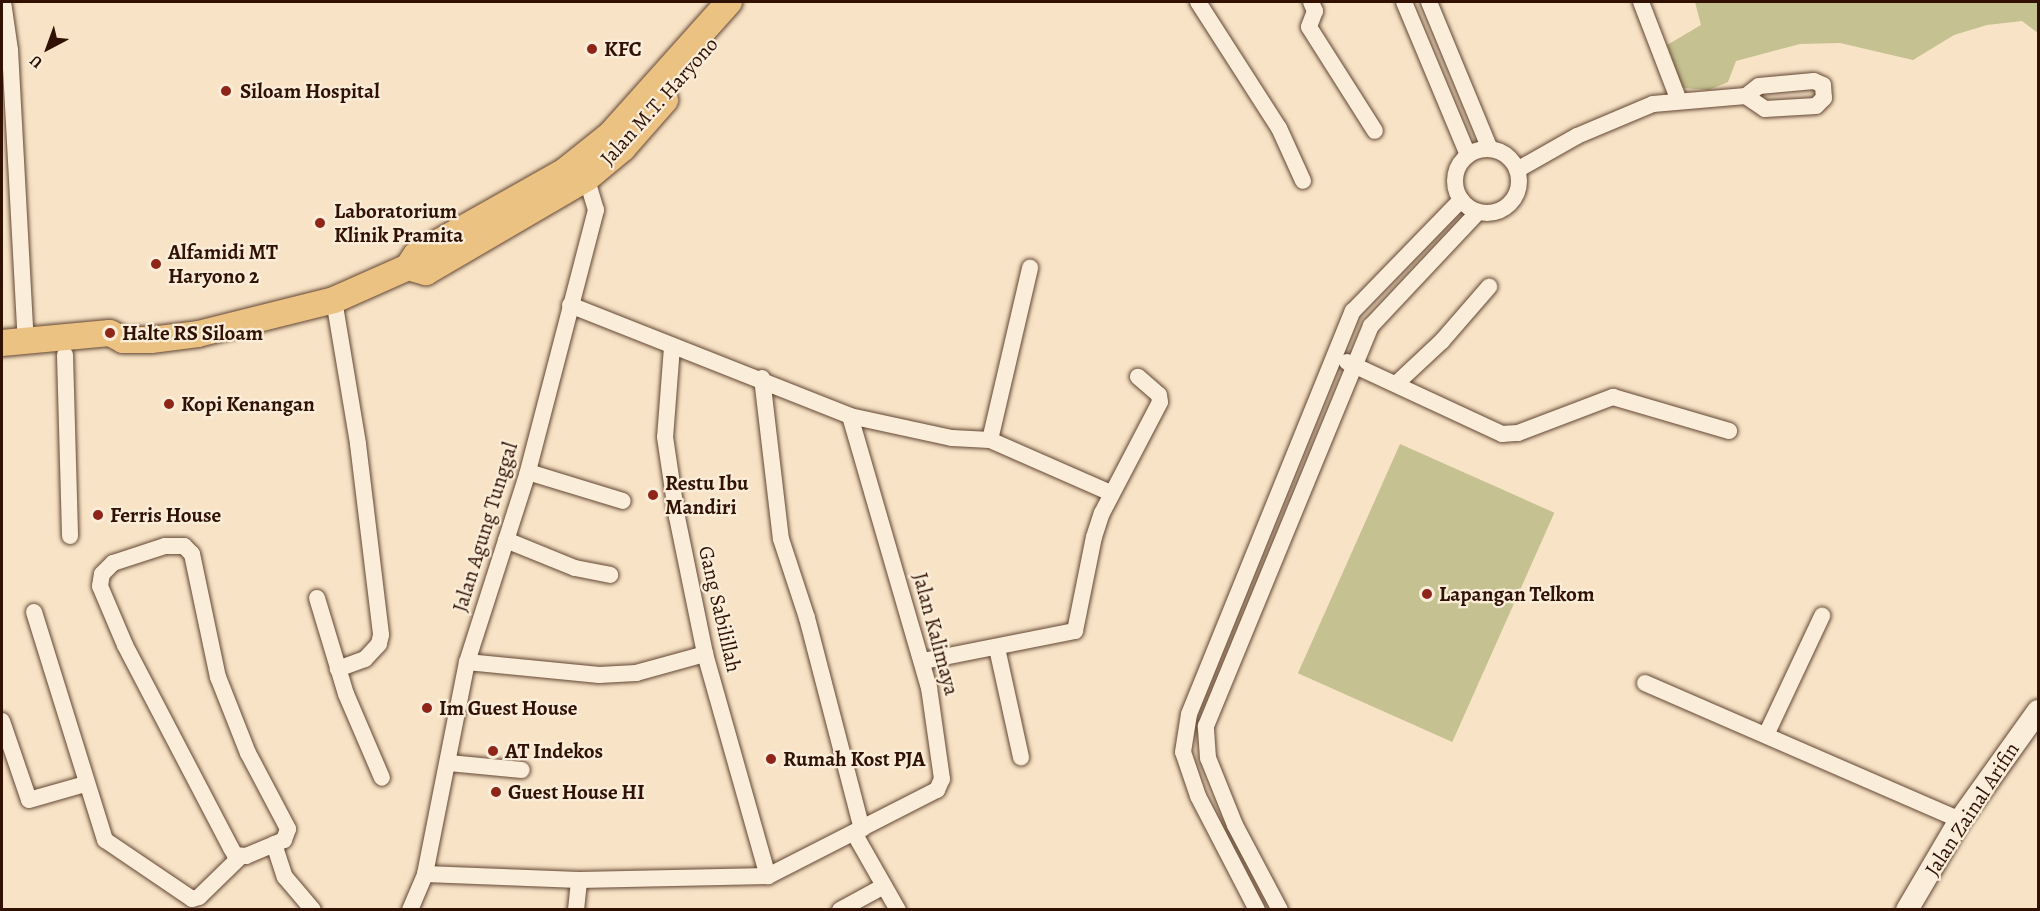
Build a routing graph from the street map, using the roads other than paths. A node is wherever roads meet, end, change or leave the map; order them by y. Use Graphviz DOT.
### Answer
graph roads {
  1 [pos="3,2"];
  2 [pos="729,2"];
  3 [pos="744,2"];
  4 [pos="1198,2"];
  5 [pos="1311,2"];
  6 [pos="1404,2"];
  7 [pos="1429,2"];
  8 [pos="1642,7"];
  9 [pos="1746,96"];
  10 [pos="1679,101"];
  11 [pos="1375,130"];
  12 [pos="1490,149"];
  13 [pos="1468,155"];
  14 [pos="583,168"];
  15 [pos="1518,170"];
  16 [pos="1303,181"];
  17 [pos="1461,200"];
  18 [pos="1478,212"];
  19 [pos="1030,268"];
  20 [pos="1489,287"];
  21 [pos="334,300"];
  22 [pos="570,305"];
  23 [pos="1353,311"];
  24 [pos="1371,326"];
  25 [pos="123,340"];
  26 [pos="14,342"];
  27 [pos="672,347"];
  28 [pos="64,355"];
  29 [pos="1334,357"];
  30 [pos="2,361"];
  31 [pos="1355,366"];
  32 [pos="1138,377"];
  33 [pos="762,378"];
  34 [pos="1397,383"];
  35 [pos="850,416"];
  36 [pos="1729,431"];
  37 [pos="990,440"];
  38 [pos="528,472"];
  39 [pos="1111,493"];
  40 [pos="623,501"];
  41 [pos="70,536"];
  42 [pos="506,540"];
  43 [pos="610,575"];
  44 [pos="317,598"];
  45 [pos="34,612"];
  46 [pos="1822,616"];
  47 [pos="997,648"];
  48 [pos="705,654"];
  49 [pos="923,661"];
  50 [pos="466,662"];
  51 [pos="338,669"];
  52 [pos="1645,683"];
  53 [pos="1197,692"];
  54 [pos="1216,700"];
  55 [pos="2038,711"];
  56 [pos="2,722"];
  57 [pos="1766,735"];
  58 [pos="1021,757"];
  59 [pos="449,763"];
  60 [pos="522,770"];
  61 [pos="382,778"];
  62 [pos="85,784"];
  63 [pos="1960,819"];
  64 [pos="1236,825"];
  65 [pos="858,831"];
  66 [pos="1219,836"];
  67 [pos="274,844"];
  68 [pos="240,857"];
  69 [pos="425,874"];
  70 [pos="768,876"];
  71 [pos="579,880"];
  72 [pos="882,887"];
  73 [pos="314,909"];
  74 [pos="410,909"];
  75 [pos="576,909"];
  76 [pos="840,909"];
  77 [pos="898,909"];
  78 [pos="1257,909"];
  79 [pos="1280,909"];
  80 [pos="1907,909"];
  1 -- 26 [label="street"];
  2 -- 14 [label="main road, Jalan M.T. Haryono"];
  3 -- 14 [label="main road, Jalan M.T. Haryono"];
  4 -- 16 [label="street"];
  5 -- 11 [label="street"];
  6 -- 13 [label="street"];
  7 -- 12 [label="street"];
  8 -- 10 [label="street"];
  9 -- 10 [label="street"];
  10 -- 15 [label="street"];
  12 -- 13 [label="street"];
  12 -- 15 [label="street"];
  13 -- 17 [label="street"];
  14 -- 21 [label="main road, Jalan M.T. Haryono"];
  14 -- 22 [label="street, Jalan Agung Tunggal"];
  15 -- 18 [label="street"];
  17 -- 18 [label="street"];
  17 -- 23 [label="street"];
  18 -- 24 [label="street"];
  19 -- 37 [label="street"];
  20 -- 34 [label="street"];
  21 -- 25 [label="main road, Jalan M.T. Haryono"];
  21 -- 51 [label="street"];
  22 -- 27 [label="street"];
  22 -- 38 [label="street, Jalan Agung Tunggal"];
  23 -- 24 [label="street"];
  23 -- 29 [label="street"];
  24 -- 31 [label="street"];
  25 -- 26 [label="main road, Jalan M.T. Haryono"];
  25 -- 28 [label="main road, Jalan M.T. Haryono"];
  27 -- 33 [label="street"];
  27 -- 48 [label="street, Gang Sabilillah"];
  28 -- 30 [label="main road, Jalan M.T. Haryono"];
  28 -- 41 [label="street"];
  29 -- 31 [label="street"];
  29 -- 53 [label="street"];
  31 -- 34 [label="street"];
  31 -- 54 [label="street"];
  32 -- 39 [label="street"];
  33 -- 35 [label="street"];
  33 -- 65 [label="street"];
  34 -- 36 [label="street"];
  35 -- 37 [label="street"];
  35 -- 49 [label="street, Jalan Kalimaya"];
  37 -- 39 [label="street"];
  38 -- 40 [label="street"];
  38 -- 42 [label="street, Jalan Agung Tunggal"];
  39 -- 47 [label="street"];
  42 -- 43 [label="street"];
  42 -- 50 [label="street, Jalan Agung Tunggal"];
  44 -- 51 [label="street"];
  45 -- 62 [label="street"];
  46 -- 57 [label="street"];
  47 -- 49 [label="street"];
  47 -- 58 [label="street"];
  48 -- 50 [label="street"];
  48 -- 70 [label="street, Gang Sabilillah"];
  49 -- 65 [label="street, Jalan Kalimaya"];
  50 -- 59 [label="street, Jalan Agung Tunggal"];
  51 -- 61 [label="street"];
  52 -- 57 [label="street"];
  53 -- 54 [label="street"];
  53 -- 66 [label="street"];
  54 -- 64 [label="street"];
  55 -- 63 [label="main road, Jalan Zainal Arifin"];
  56 -- 62 [label="street"];
  57 -- 63 [label="street"];
  59 -- 60 [label="street"];
  59 -- 69 [label="street, Jalan Agung Tunggal"];
  62 -- 68 [label="street"];
  63 -- 80 [label="main road, Jalan Zainal Arifin"];
  64 -- 66 [label="street"];
  64 -- 79 [label="street"];
  65 -- 70 [label="street, Jalan Kalimaya"];
  65 -- 72 [label="street"];
  66 -- 78 [label="street"];
  67 -- 68 [label="street"];
  67 -- 68 [label="street"];
  67 -- 73 [label="street"];
  69 -- 71 [label="street, Jalan Kalimaya"];
  69 -- 74 [label="street, Jalan Agung Tunggal"];
  70 -- 71 [label="street, Jalan Kalimaya"];
  71 -- 75 [label="street"];
  72 -- 76 [label="street"];
  72 -- 77 [label="street"];
}
